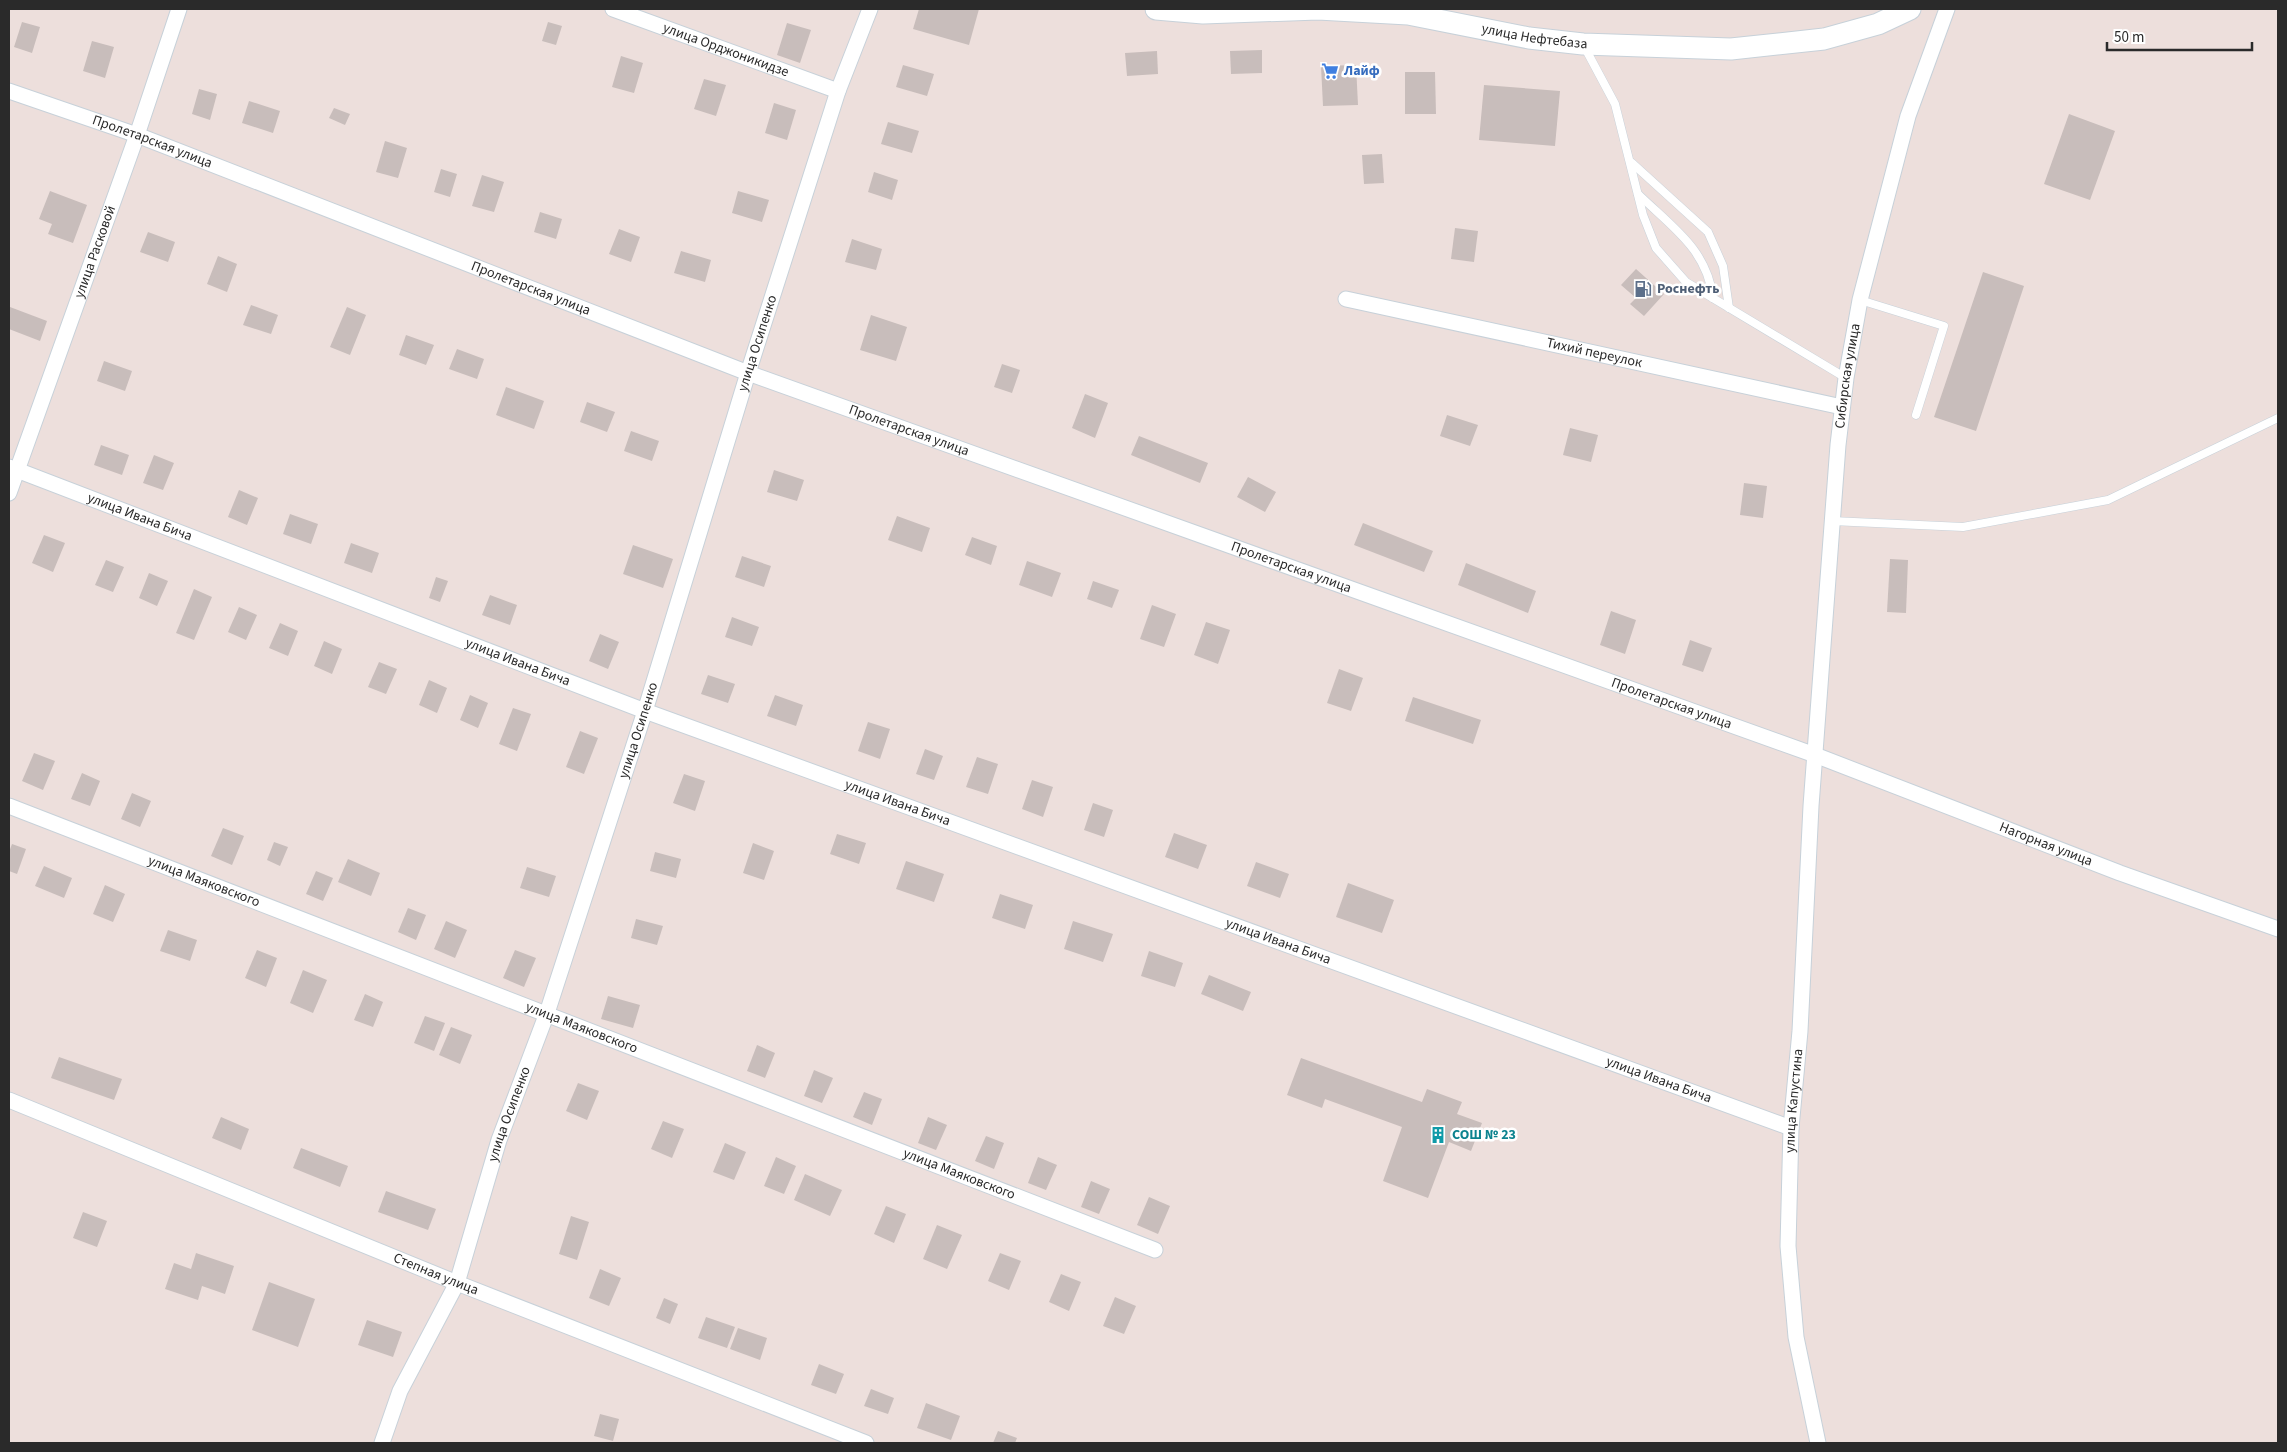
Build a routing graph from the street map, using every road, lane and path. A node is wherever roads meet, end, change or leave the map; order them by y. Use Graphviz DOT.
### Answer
graph roads {
  1 [pos="179,9"];
  2 [pos="613,9"];
  3 [pos="870,9"];
  4 [pos="1156,9"];
  5 [pos="1910,9"];
  6 [pos="1947,9"];
  7 [pos="1194,11"];
  8 [pos="1583,44"];
  9 [pos="9,91"];
  10 [pos="838,91"];
  11 [pos="137,135"];
  12 [pos="1632,163"];
  13 [pos="1638,194"];
  14 [pos="1713,298"];
  15 [pos="1346,299"];
  16 [pos="1860,300"];
  17 [pos="1729,308"];
  18 [pos="748,373"];
  19 [pos="1846,378"];
  20 [pos="1842,407"];
  21 [pos="1916,415"];
  22 [pos="2278,418"];
  23 [pos="13,469"];
  24 [pos="9,492"];
  25 [pos="1832,522"];
  26 [pos="645,711"];
  27 [pos="1815,755"];
  28 [pos="9,806"];
  29 [pos="2278,929"];
  30 [pos="547,1014"];
  31 [pos="9,1100"];
  32 [pos="1790,1128"];
  33 [pos="1155,1250"];
  34 [pos="457,1283"];
  35 [pos="382,1443"];
  36 [pos="866,1443"];
  37 [pos="1818,1443"];
  1 -- 11 [label="street, улица Расковой"];
  2 -- 10 [label="street, улица Орджоникидзе"];
  3 -- 10 [label="street, улица Осипенко"];
  4 -- 7 [label="main road, улица Нефтебаза"];
  5 -- 8 [label="main road, улица Нефтебаза"];
  6 -- 16 [label="street, Сибирская улица"];
  7 -- 8 [label="main road, улица Нефтебаза"];
  8 -- 12 [label="lane"];
  9 -- 11 [label="street, Пролетарская улица"];
  10 -- 18 [label="street, улица Осипенко"];
  11 -- 18 [label="street, Пролетарская улица"];
  11 -- 23 [label="street, улица Расковой"];
  12 -- 13 [label="lane"];
  12 -- 17 [label="lane"];
  13 -- 14 [label="lane"];
  13 -- 14 [label="lane"];
  14 -- 17 [label="lane"];
  15 -- 20 [label="street, Тихий переулок"];
  16 -- 19 [label="street, Сибирская улица"];
  16 -- 21 [label="lane"];
  17 -- 19 [label="lane"];
  18 -- 26 [label="street, улица Осипенко"];
  18 -- 27 [label="street, Пролетарская улица"];
  19 -- 20 [label="street, Сибирская улица"];
  20 -- 25 [label="street, Сибирская улица"];
  22 -- 25 [label="lane"];
  23 -- 24 [label="street, улица Расковой"];
  23 -- 26 [label="street, улица Ивана Бича"];
  25 -- 27 [label="street, Сибирская улица"];
  26 -- 30 [label="street, улица Осипенко"];
  26 -- 32 [label="street, улица Ивана Бича"];
  27 -- 29 [label="street, Нагорная улица"];
  27 -- 32 [label="street, улица Капустина"];
  28 -- 30 [label="street, улица Маяковского"];
  30 -- 33 [label="street, улица Маяковского"];
  30 -- 34 [label="street, улица Осипенко"];
  31 -- 34 [label="street, Степная улица"];
  32 -- 37 [label="street, улица Капустина"];
  34 -- 35 [label="street, улица Осипенко"];
  34 -- 36 [label="street, Степная улица"];
}
